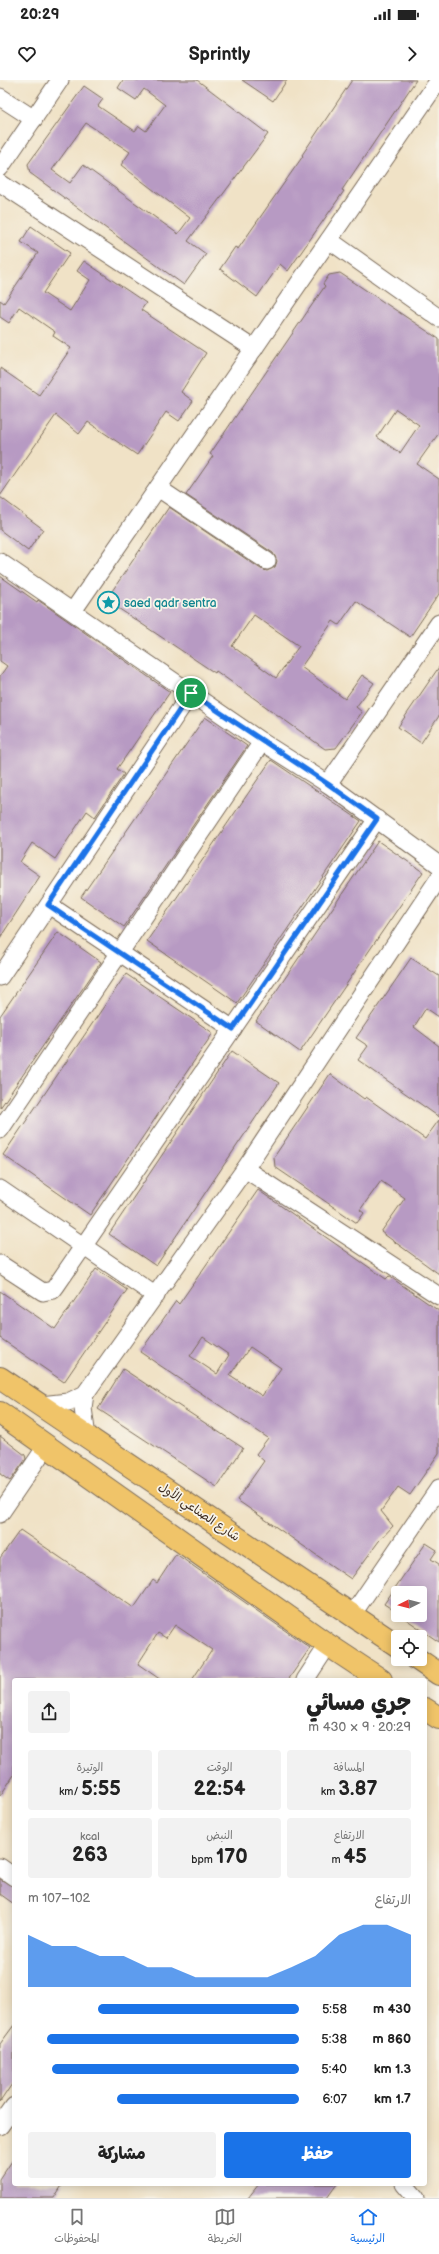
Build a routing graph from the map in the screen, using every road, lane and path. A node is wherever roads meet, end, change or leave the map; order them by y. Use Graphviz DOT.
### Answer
graph roads {
  1 [pos="60,80"];
  2 [pos="439,80"];
  3 [pos="0,97"];
  4 [pos="34,119"];
  5 [pos="0,168"];
  6 [pos="0,183"];
  7 [pos="329,240"];
  8 [pos="439,318"];
  9 [pos="254,349"];
  10 [pos="158,488"];
  11 [pos="267,561"];
  12 [pos="0,562"];
  13 [pos="73,611"];
  14 [pos="439,623"];
  15 [pos="191,693"];
  16 [pos="262,742"];
  17 [pos="328,784"];
  18 [pos="377,819"];
  19 [pos="439,864"];
  20 [pos="439,878"];
  21 [pos="48,905"];
  22 [pos="119,953"];
  23 [pos="0,977"];
  24 [pos="233,1029"];
  25 [pos="0,1130"];
  26 [pos="245,1169"];
  27 [pos="0,1189"];
  28 [pos="83,1245"];
  29 [pos="0,1264"];
  30 [pos="156,1296"];
  31 [pos="439,1296"];
  32 [pos="0,1378"];
  33 [pos="85,1394"];
  34 [pos="41,1405"];
  35 [pos="0,1413"];
  36 [pos="87,1436"];
  37 [pos="47,1445"];
  38 [pos="439,1488"];
  39 [pos="0,1514"];
  40 [pos="352,1615"];
  41 [pos="391,1641"];
  42 [pos="328,1645"];
  43 [pos="427,1666"];
  44 [pos="439,1674"];
  45 [pos="306,1678"];
  46 [pos="378,1678"];
  47 [pos="427,1710"];
  48 [pos="439,1718"];
  49 [pos="0,1867"];
  50 [pos="12,1876"];
  51 [pos="12,2109"];
  52 [pos="0,2126"];
  53 [pos="406,2186"];
  54 [pos="416,2198"];
  1 -- 4 [label="street"];
  2 -- 7 [label="street"];
  3 -- 4 [label="street"];
  4 -- 5 [label="street"];
  6 -- 9 [label="street"];
  7 -- 8 [label="street"];
  7 -- 9 [label="street"];
  9 -- 10 [label="street"];
  10 -- 11 [label="street"];
  10 -- 13 [label="street"];
  12 -- 13 [label="street"];
  13 -- 15 [label="street"];
  14 -- 17 [label="street"];
  15 -- 16 [label="street"];
  15 -- 21 [label="street"];
  16 -- 17 [label="street"];
  16 -- 22 [label="street"];
  17 -- 18 [label="street"];
  18 -- 19 [label="street"];
  18 -- 24 [label="street"];
  20 -- 26 [label="street"];
  21 -- 22 [label="street"];
  21 -- 23 [label="street"];
  22 -- 24 [label="street"];
  22 -- 25 [label="street"];
  24 -- 28 [label="street"];
  26 -- 30 [label="street"];
  26 -- 31 [label="street"];
  27 -- 28 [label="street"];
  28 -- 29 [label="street"];
  28 -- 30 [label="street"];
  30 -- 33 [label="street"];
  32 -- 34 [label="main road, شارع الصناعي الأول"];
  33 -- 34 [label="street"];
  33 -- 36 [label="street"];
  34 -- 36 [label="main road, شارع الصناعي الأول"];
  35 -- 37 [label="main road"];
  36 -- 40 [label="main road, شارع الصناعي الأول"];
  37 -- 39 [label="street"];
  37 -- 42 [label="main road"];
  38 -- 40 [label="street"];
  40 -- 41 [label="main road, شارع الصناعي الأول"];
  42 -- 45 [label="street"];
  42 -- 46 [label="main road"];
  43 -- 44 [label="main road"];
  47 -- 48 [label="main road"];
  49 -- 50 [label="street"];
  51 -- 52 [label="street"];
  53 -- 54 [label="street"];
}
